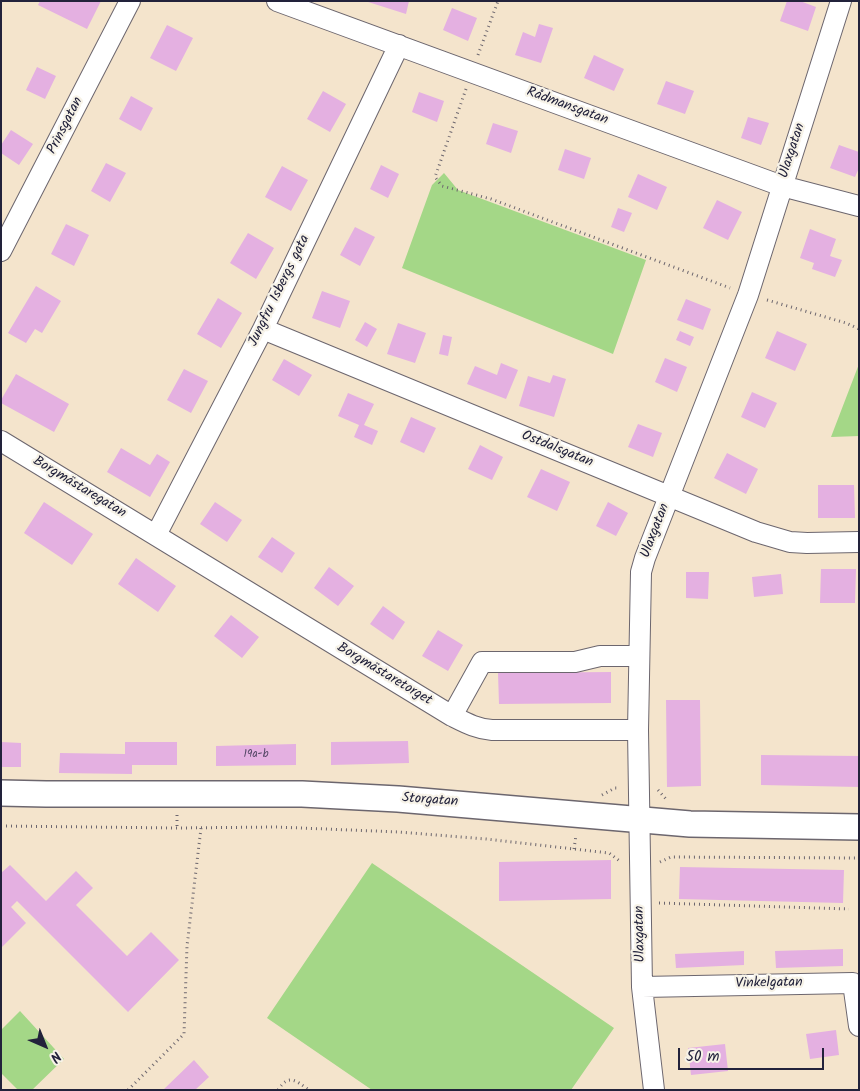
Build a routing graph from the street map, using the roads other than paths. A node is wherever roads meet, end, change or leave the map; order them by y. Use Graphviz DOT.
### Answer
graph roads {
  1 [pos="130,1"];
  2 [pos="278,1"];
  3 [pos="841,1"];
  4 [pos="399,45"];
  5 [pos="782,186"];
  6 [pos="859,206"];
  7 [pos="1,250"];
  8 [pos="263,329"];
  9 [pos="1,441"];
  10 [pos="669,496"];
  11 [pos="156,534"];
  12 [pos="859,542"];
  13 [pos="639,656"];
  14 [pos="452,716"];
  15 [pos="638,730"];
  16 [pos="1,793"];
  17 [pos="1,808"];
  18 [pos="859,827"];
  19 [pos="640,829"];
  20 [pos="859,842"];
  21 [pos="642,987"];
  22 [pos="859,1026"];
  23 [pos="654,1090"];
  1 -- 7 [label="street, Prinsgatan"];
  2 -- 4 [label="street, Rådmansgatan"];
  3 -- 5 [label="street, Ulaxgatan"];
  4 -- 5 [label="street, Rådmansgatan"];
  4 -- 8 [label="street, Jungfru Isbergs gata"];
  5 -- 6 [label="street, Rådmansgatan"];
  5 -- 10 [label="street, Ulaxgatan"];
  8 -- 10 [label="street, Ostdalsgatan"];
  8 -- 11 [label="street, Jungfru Isbergs gata"];
  9 -- 11 [label="street, Borgmästaregatan"];
  10 -- 12 [label="street, Ostdalsgatan"];
  10 -- 13 [label="street, Ulaxgatan"];
  11 -- 14 [label="street, Borgmästaretorget"];
  13 -- 14 [label="street"];
  13 -- 15 [label="street, Ulaxgatan"];
  14 -- 15 [label="street, Borgmästaretorget"];
  15 -- 19 [label="street, Ulaxgatan"];
  16 -- 19 [label="main road, Storgatan"];
  17 -- 19 [label="main road, Storgatan"];
  18 -- 19 [label="main road, Storgatan"];
  19 -- 20 [label="main road, Storgatan"];
  19 -- 21 [label="street, Ulaxgatan"];
  21 -- 22 [label="street, Vinkelgatan"];
  21 -- 23 [label="street, Ulaxgatan"];
}
